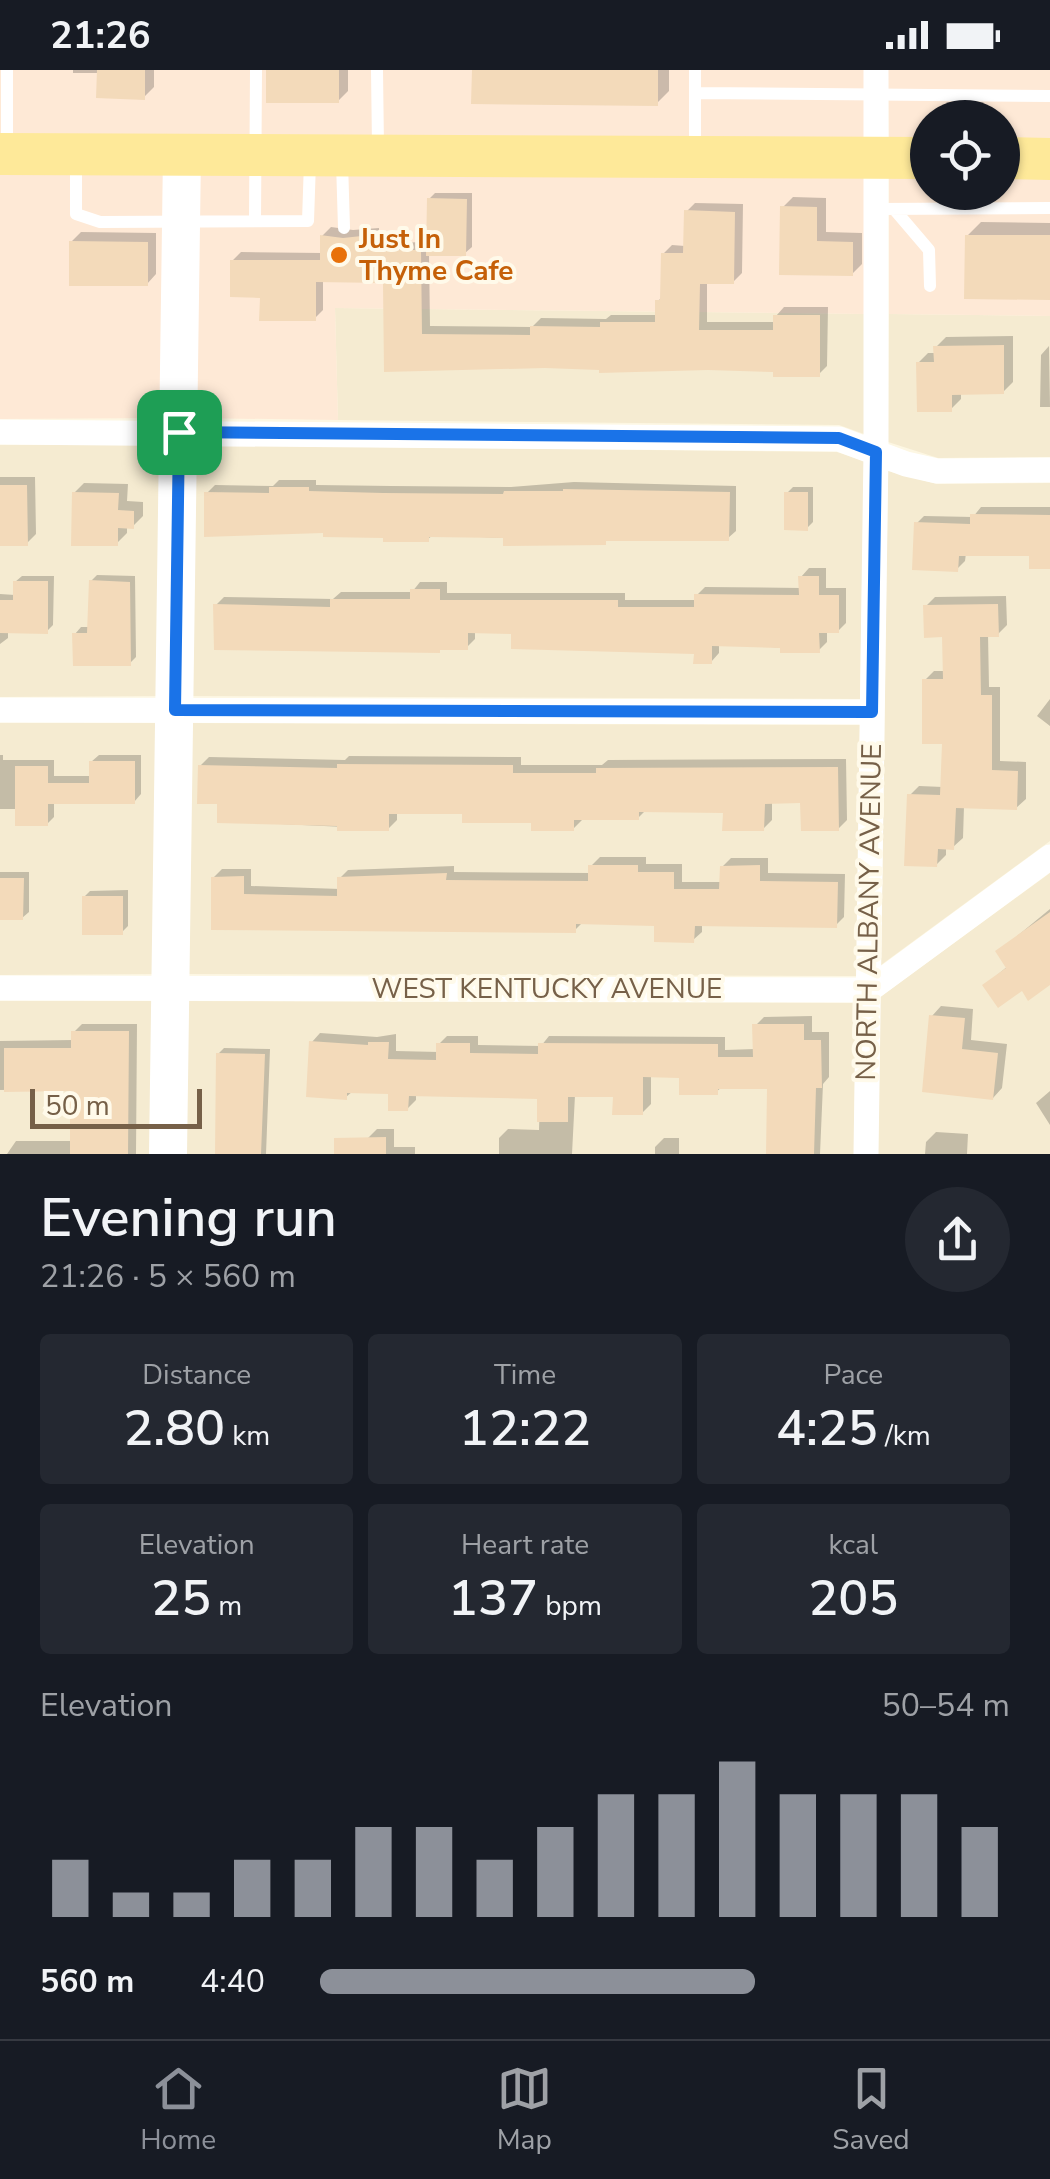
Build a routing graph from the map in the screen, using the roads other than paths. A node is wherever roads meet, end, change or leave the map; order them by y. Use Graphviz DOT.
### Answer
graph roads {
  1 [pos="7,70"];
  2 [pos="256,70"];
  3 [pos="377,70"];
  4 [pos="695,70"];
  5 [pos="876,82"];
  6 [pos="695,93"];
  7 [pos="1050,96"];
  8 [pos="4,154"];
  9 [pos="76,154"];
  10 [pos="182,154"];
  11 [pos="255,154"];
  12 [pos="344,155"];
  13 [pos="695,156"];
  14 [pos="877,158"];
  15 [pos="910,158"];
  16 [pos="1020,158"];
  17 [pos="1050,159"];
  18 [pos="885,208"];
  19 [pos="1050,208"];
  20 [pos="182,221"];
  21 [pos="255,221"];
  22 [pos="344,228"];
  23 [pos="930,286"];
  24 [pos="0,432"];
  25 [pos="179,432"];
  26 [pos="876,452"];
  27 [pos="1050,470"];
  28 [pos="0,710"];
  29 [pos="175,710"];
  30 [pos="872,712"];
  31 [pos="1050,857"];
  32 [pos="0,988"];
  33 [pos="172,988"];
  34 [pos="868,990"];
  35 [pos="168,1154"];
  36 [pos="866,1154"];
  1 -- 8 [label="lane"];
  2 -- 11 [label="lane"];
  3 -- 12 [label="lane"];
  4 -- 6 [label="lane"];
  5 -- 6 [label="lane"];
  5 -- 7 [label="lane"];
  5 -- 14 [label="street, NORTH ALBANY AVENUE"];
  6 -- 13 [label="lane"];
  8 -- 9 [label="main road"];
  9 -- 10 [label="main road"];
  9 -- 20 [label="lane"];
  10 -- 11 [label="main road"];
  10 -- 20 [label="street"];
  11 -- 12 [label="main road"];
  11 -- 21 [label="lane"];
  12 -- 13 [label="main road"];
  12 -- 21 [label="lane"];
  12 -- 22 [label="lane"];
  13 -- 14 [label="main road"];
  14 -- 15 [label="main road"];
  14 -- 18 [label="street, NORTH ALBANY AVENUE"];
  16 -- 17 [label="main road"];
  18 -- 19 [label="lane"];
  18 -- 23 [label="lane"];
  18 -- 26 [label="street, NORTH ALBANY AVENUE"];
  20 -- 21 [label="lane"];
  20 -- 25 [label="street"];
  24 -- 25 [label="street"];
  25 -- 26 [label="street"];
  25 -- 29 [label="street"];
  26 -- 27 [label="street"];
  26 -- 30 [label="street, NORTH ALBANY AVENUE"];
  28 -- 29 [label="street"];
  29 -- 30 [label="street"];
  29 -- 33 [label="street"];
  30 -- 34 [label="street, NORTH ALBANY AVENUE"];
  31 -- 34 [label="street"];
  32 -- 33 [label="street, WEST KENTUCKY AVENUE"];
  33 -- 34 [label="street, WEST KENTUCKY AVENUE"];
  33 -- 35 [label="street"];
  34 -- 36 [label="street, NORTH ALBANY AVENUE"];
}
